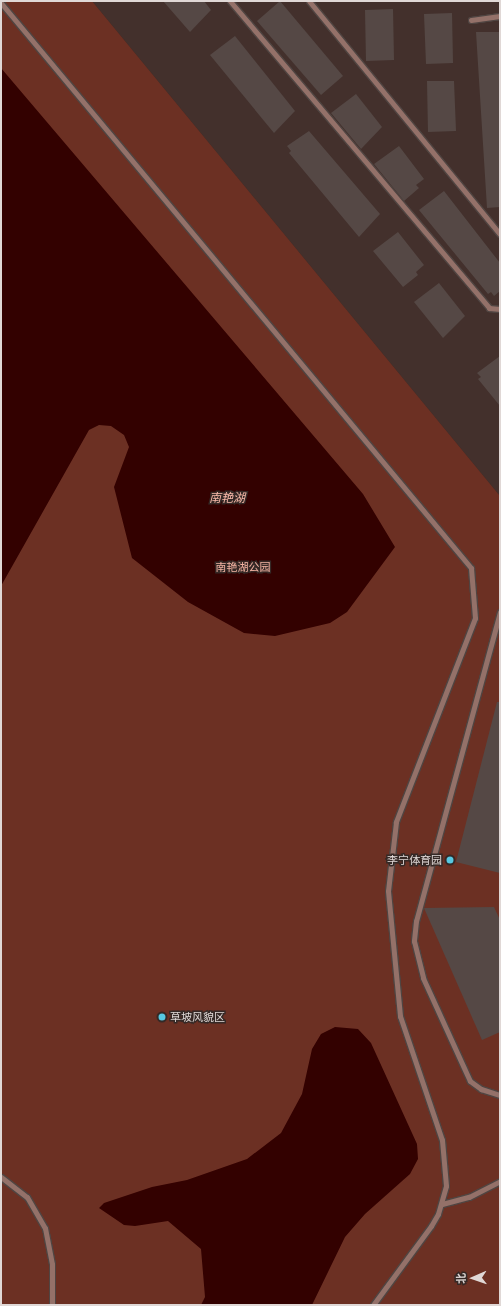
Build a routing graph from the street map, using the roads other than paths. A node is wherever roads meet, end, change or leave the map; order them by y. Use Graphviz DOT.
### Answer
graph roads {
  1 [pos="230,1"];
  2 [pos="308,1"];
  3 [pos="1,3"];
  4 [pos="500,16"];
  5 [pos="471,20"];
  6 [pos="500,234"];
  7 [pos="500,309"];
  8 [pos="500,612"];
  9 [pos="500,1095"];
  10 [pos="1,1178"];
  11 [pos="500,1181"];
  12 [pos="442,1204"];
  13 [pos="52,1305"];
  14 [pos="373,1305"];
  1 -- 7 [label="lane"];
  2 -- 6 [label="lane"];
  3 -- 12 [label="lane"];
  4 -- 5 [label="lane"];
  8 -- 9 [label="lane"];
  10 -- 13 [label="lane"];
  11 -- 12 [label="lane"];
  12 -- 14 [label="lane"];
}
